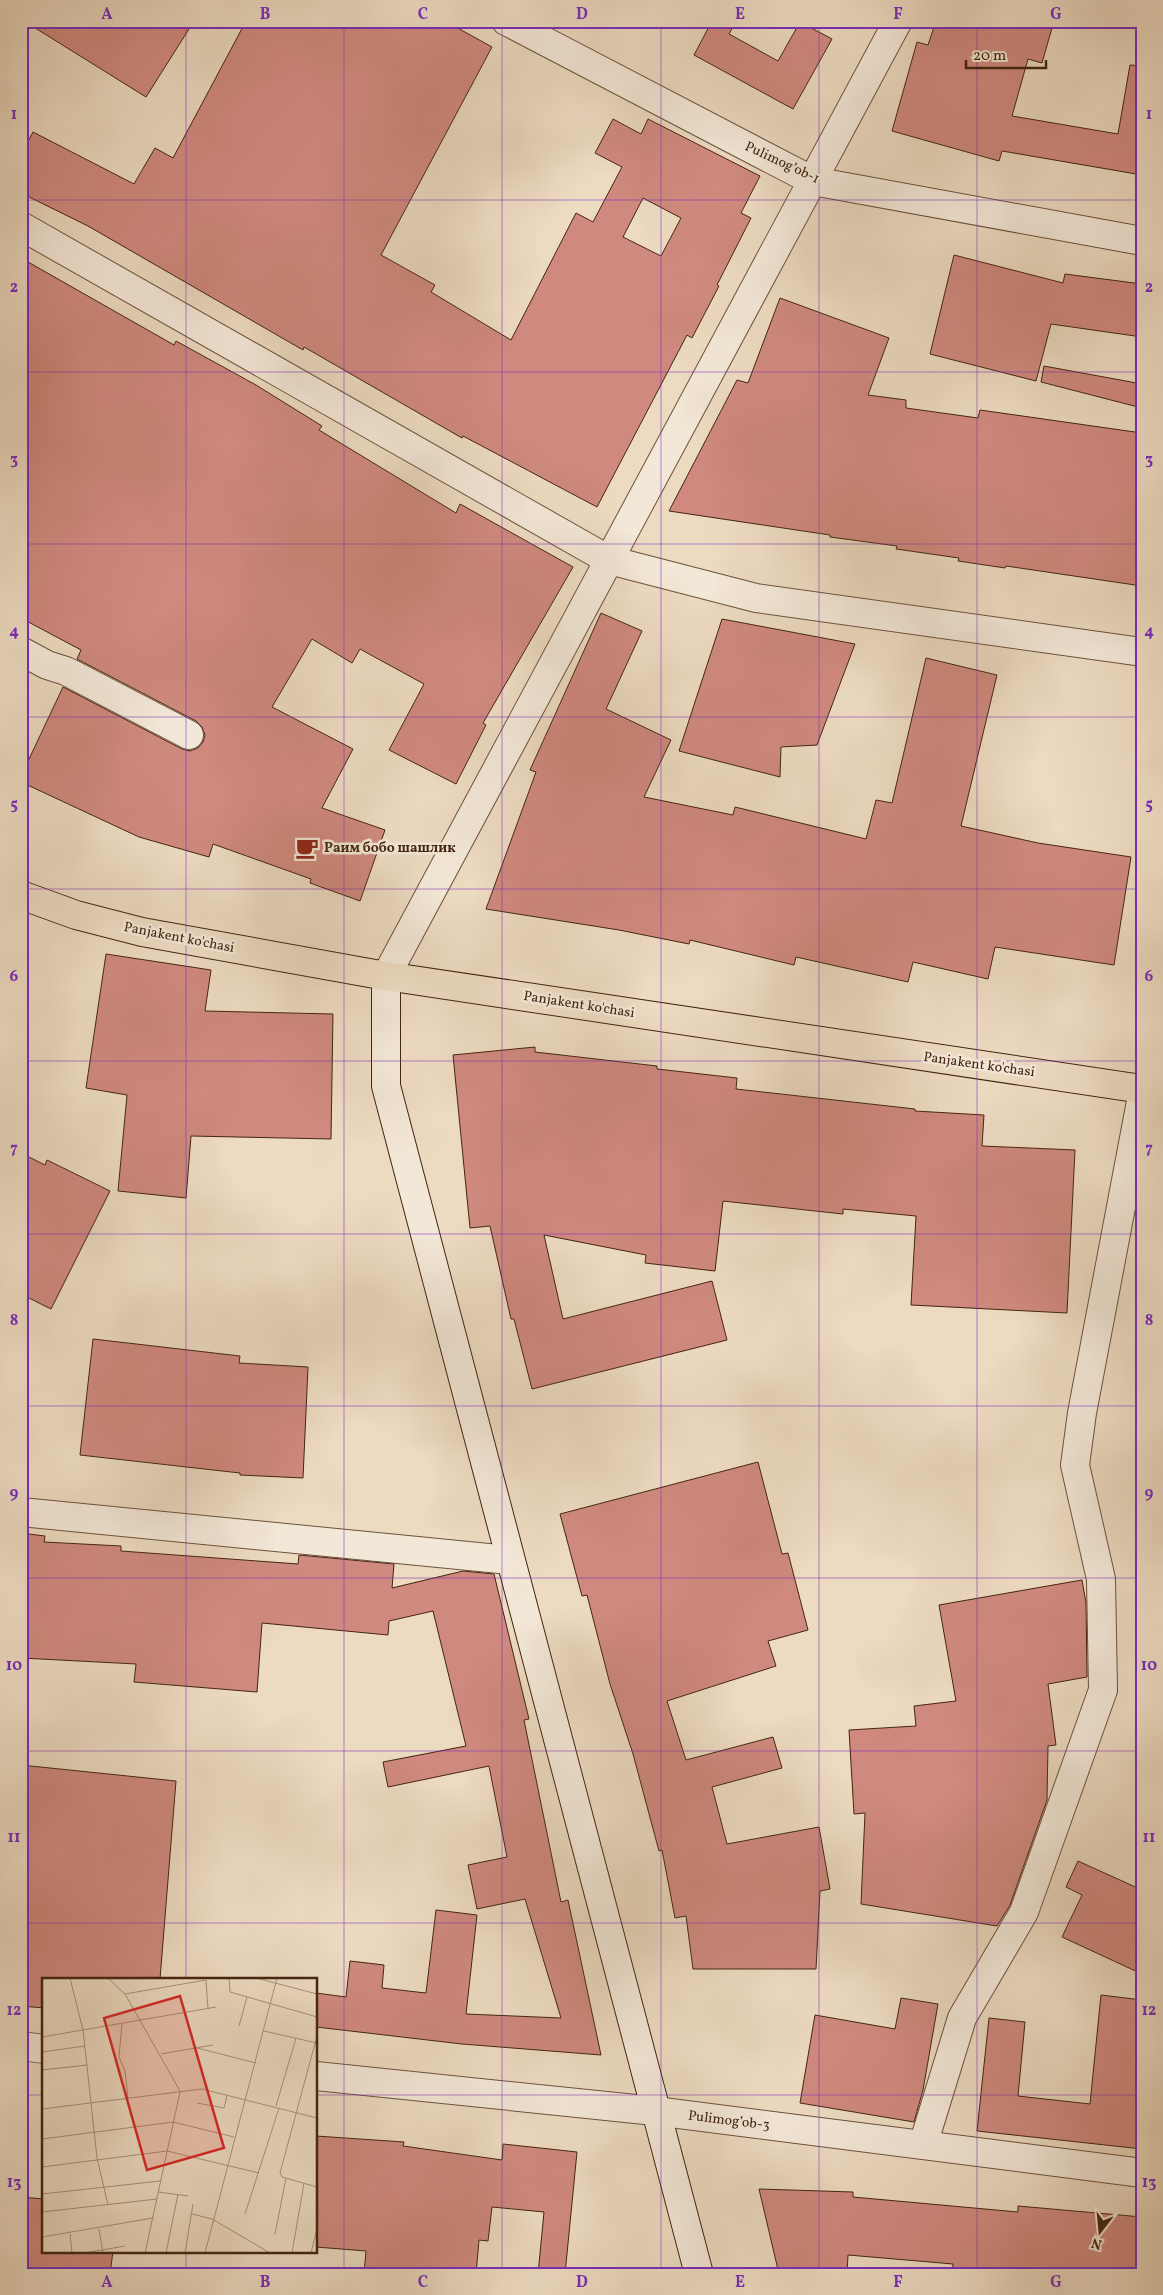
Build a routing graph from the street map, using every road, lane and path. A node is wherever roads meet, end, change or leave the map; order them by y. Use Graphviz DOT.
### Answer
graph roads {
  1 [pos="506,21"];
  2 [pos="898,21"];
  3 [pos="813,181"];
  4 [pos="21,226"];
  5 [pos="1142,241"];
  6 [pos="609,560"];
  7 [pos="21,652"];
  8 [pos="1142,652"];
  9 [pos="189,735"];
  10 [pos="21,895"];
  11 [pos="386,976"];
  12 [pos="1142,1089"];
  13 [pos="1142,1096"];
  14 [pos="21,1512"];
  15 [pos="510,1560"];
  16 [pos="21,2046"];
  17 [pos="42,2049"];
  18 [pos="318,2076"];
  19 [pos="655,2111"];
  20 [pos="924,2145"];
  21 [pos="1142,2173"];
  22 [pos="699,2274"];
  1 -- 3 [label="street, Pulimog’ob-1"];
  2 -- 3 [label="street"];
  3 -- 5 [label="street, Pulimog’ob-1"];
  3 -- 6 [label="street"];
  4 -- 6 [label="street"];
  6 -- 8 [label="street"];
  6 -- 11 [label="street"];
  7 -- 9 [label="street"];
  10 -- 11 [label="main road, Panjakent ko'chasi"];
  11 -- 12 [label="main road, Panjakent ko'chasi"];
  11 -- 15 [label="street"];
  13 -- 20 [label="street"];
  14 -- 15 [label="street"];
  15 -- 19 [label="street"];
  16 -- 17 [label="street"];
  18 -- 19 [label="street, Pulimog’ob-3"];
  19 -- 20 [label="street, Pulimog’ob-3"];
  19 -- 22 [label="street"];
  20 -- 21 [label="street, Pulimog’ob-3"];
}
